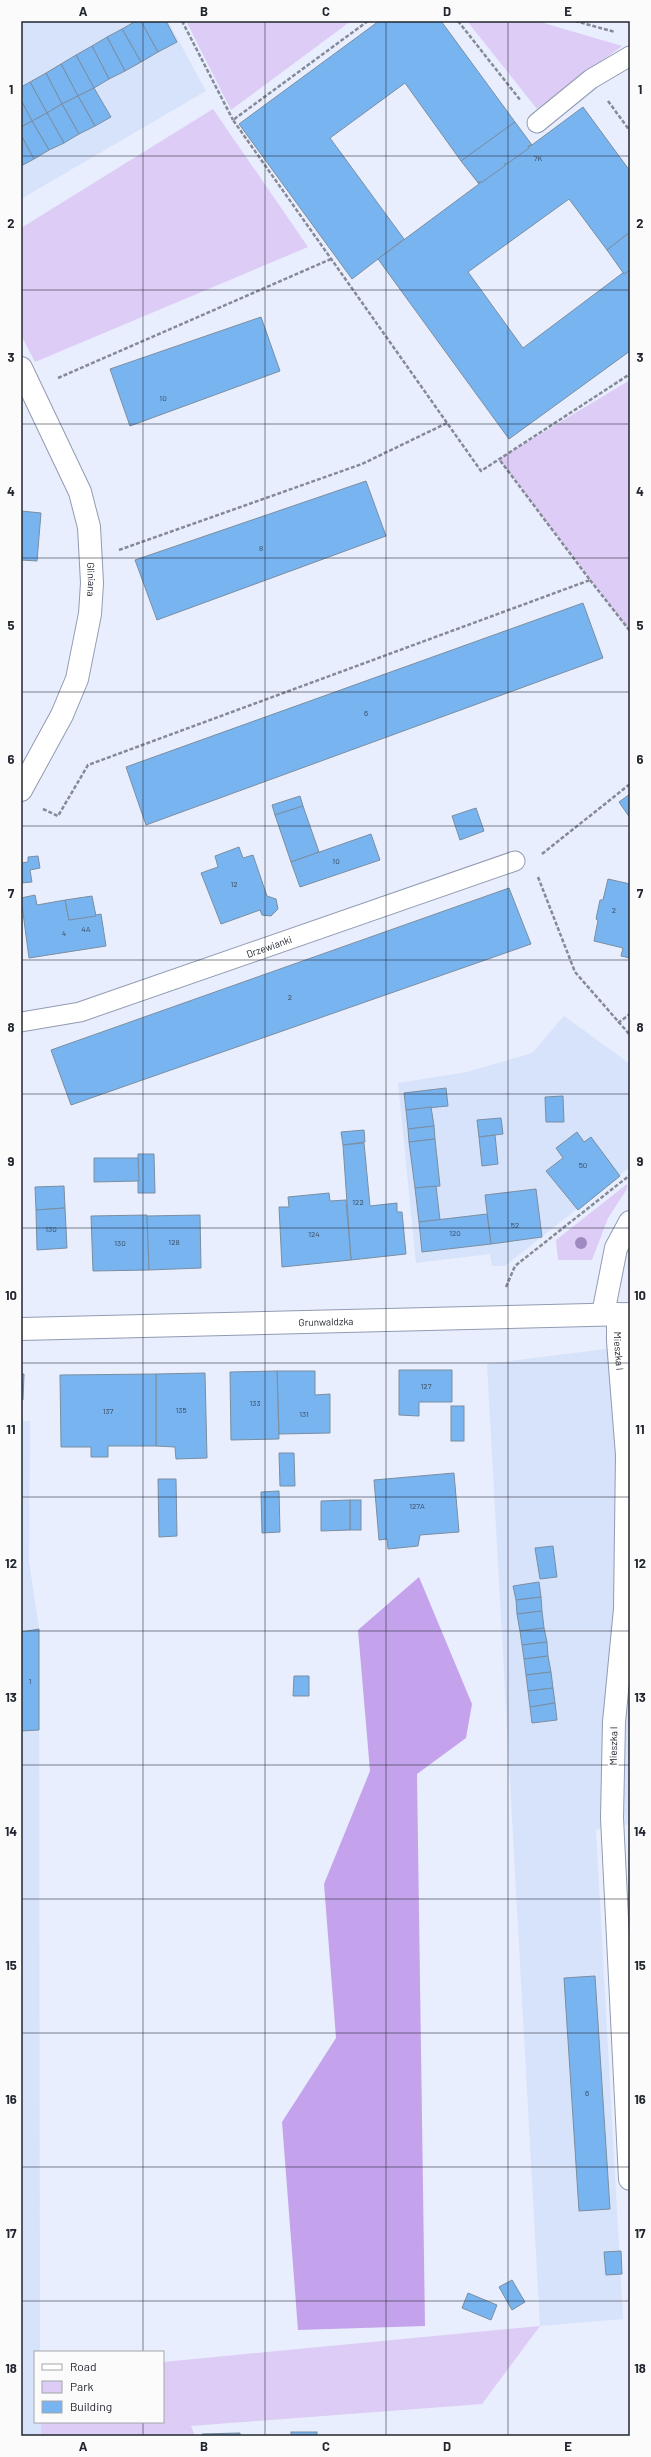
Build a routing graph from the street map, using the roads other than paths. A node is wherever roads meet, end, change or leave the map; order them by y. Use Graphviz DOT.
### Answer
graph roads {
  1 [pos="630,56"];
  2 [pos="537,123"];
  3 [pos="21,368"];
  4 [pos="21,790"];
  5 [pos="523,861"];
  6 [pos="21,1022"];
  7 [pos="630,1222"];
  8 [pos="617,1314"];
  9 [pos="21,1329"];
  10 [pos="630,2179"];
  1 -- 2 [label="lane"];
  3 -- 4 [label="street, Gliniana"];
  5 -- 6 [label="lane, Drzewianki"];
  7 -- 8 [label="street, Mieszka I"];
  8 -- 9 [label="street, Grunwaldzka"];
  8 -- 10 [label="street, Mieszka I"];
}
